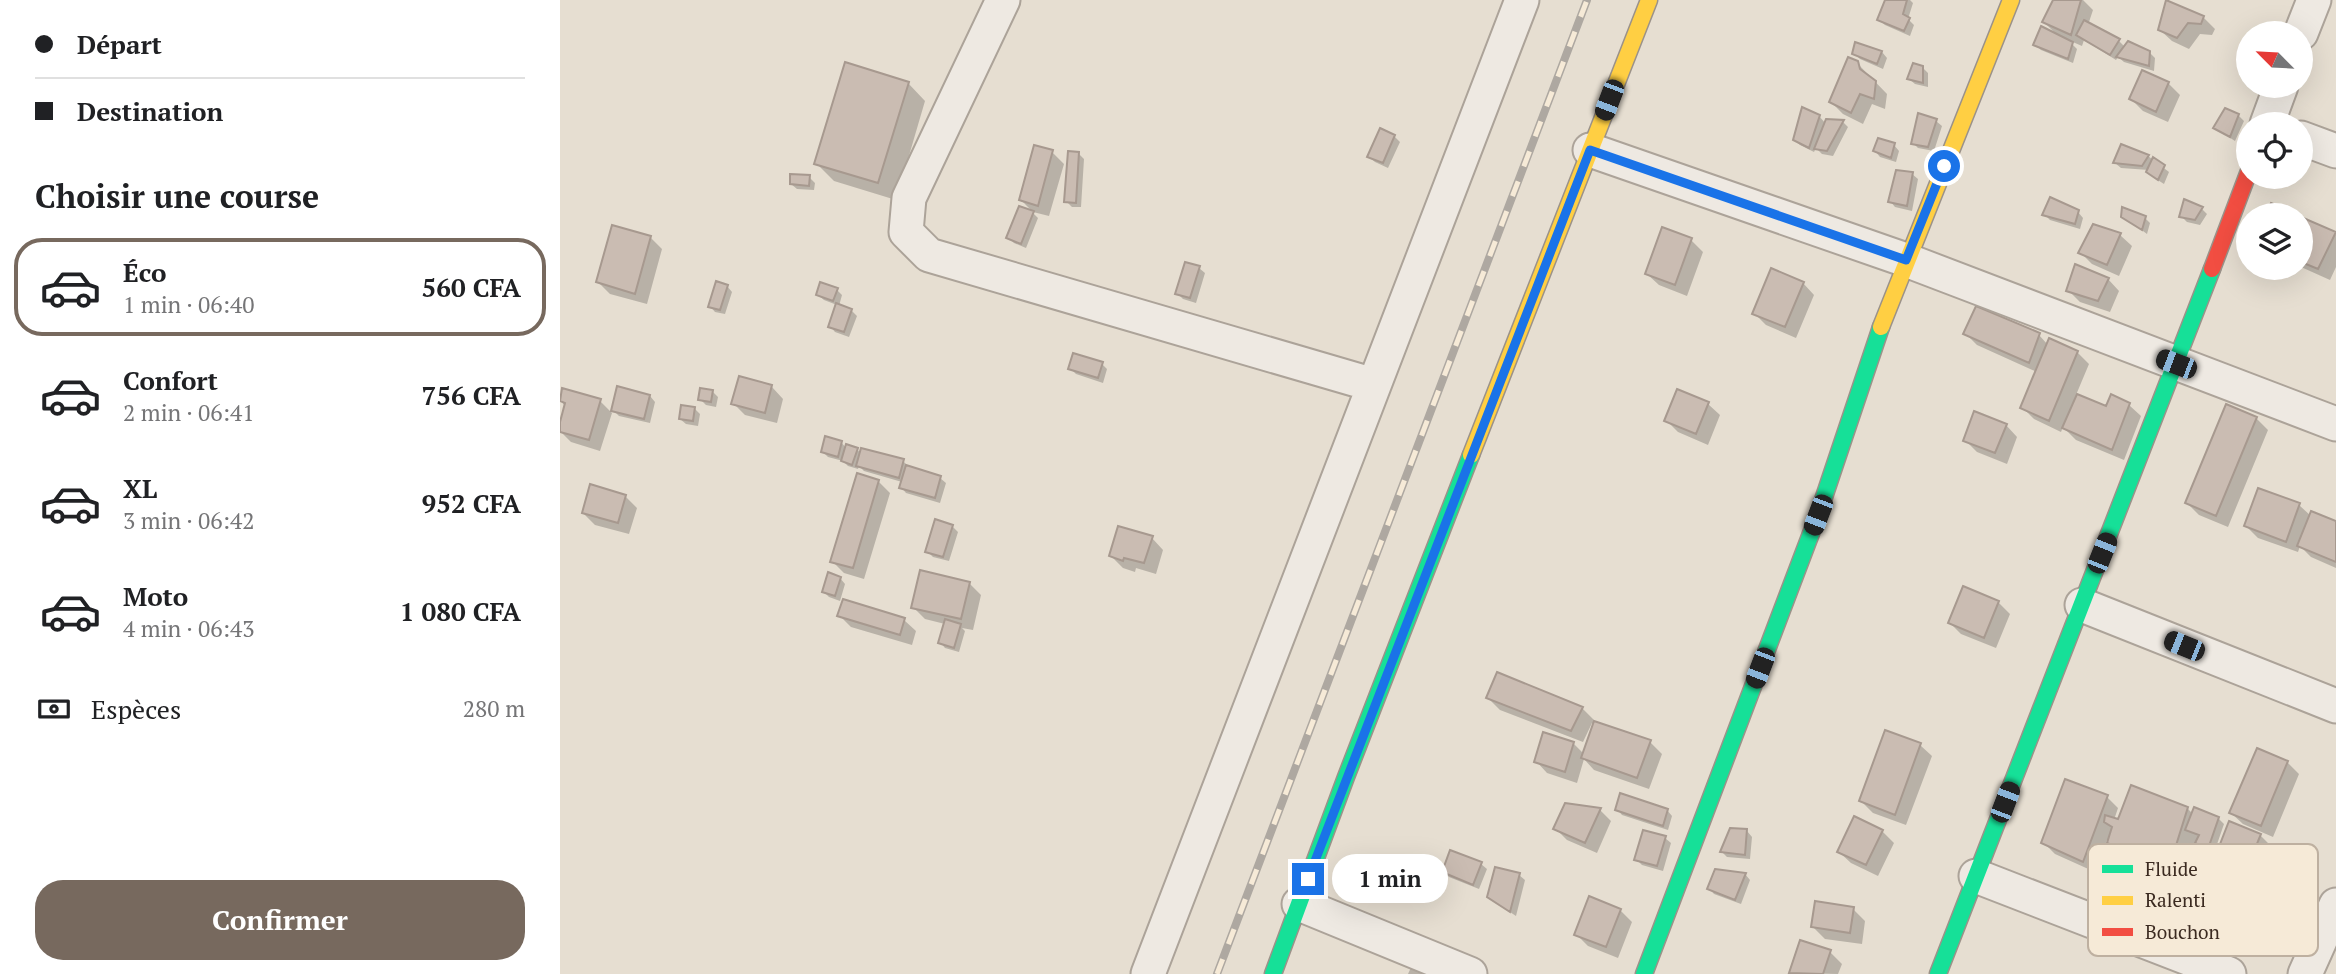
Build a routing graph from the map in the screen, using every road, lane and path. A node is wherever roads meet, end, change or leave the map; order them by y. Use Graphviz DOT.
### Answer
graph roads {
  1 [pos="1003,0"];
  2 [pos="1522,0"];
  3 [pos="1648,0"];
  4 [pos="2011,0"];
  5 [pos="2314,0"];
  6 [pos="2306,21"];
  7 [pos="2313,142"];
  8 [pos="1590,150"];
  9 [pos="2336,151"];
  10 [pos="2242,189"];
  11 [pos="1906,260"];
  12 [pos="2176,364"];
  13 [pos="1374,385"];
  14 [pos="2336,424"];
  15 [pos="2082,605"];
  16 [pos="2336,706"];
  17 [pos="1976,876"];
  18 [pos="1299,904"];
  19 [pos="2336,905"];
  20 [pos="2088,920"];
  21 [pos="2318,945"];
  22 [pos="2182,956"];
  23 [pos="2313,956"];
  24 [pos="1148,974"];
  25 [pos="1273,974"];
  26 [pos="1470,974"];
  27 [pos="1644,974"];
  28 [pos="1938,974"];
  29 [pos="2228,974"];
  30 [pos="2305,974"];
  1 -- 13 [label="street"];
  2 -- 13 [label="street"];
  3 -- 8 [label="street"];
  4 -- 11 [label="street"];
  5 -- 6 [label="street"];
  7 -- 9 [label="street"];
  8 -- 11 [label="street"];
  8 -- 18 [label="street"];
  10 -- 12 [label="street"];
  11 -- 12 [label="street"];
  11 -- 27 [label="street"];
  12 -- 14 [label="street"];
  12 -- 15 [label="street"];
  13 -- 24 [label="street"];
  15 -- 16 [label="street"];
  15 -- 17 [label="street"];
  17 -- 20 [label="street"];
  17 -- 28 [label="street"];
  18 -- 25 [label="street"];
  18 -- 26 [label="street"];
  19 -- 21 [label="street"];
  22 -- 29 [label="street"];
  23 -- 30 [label="street"];
}
